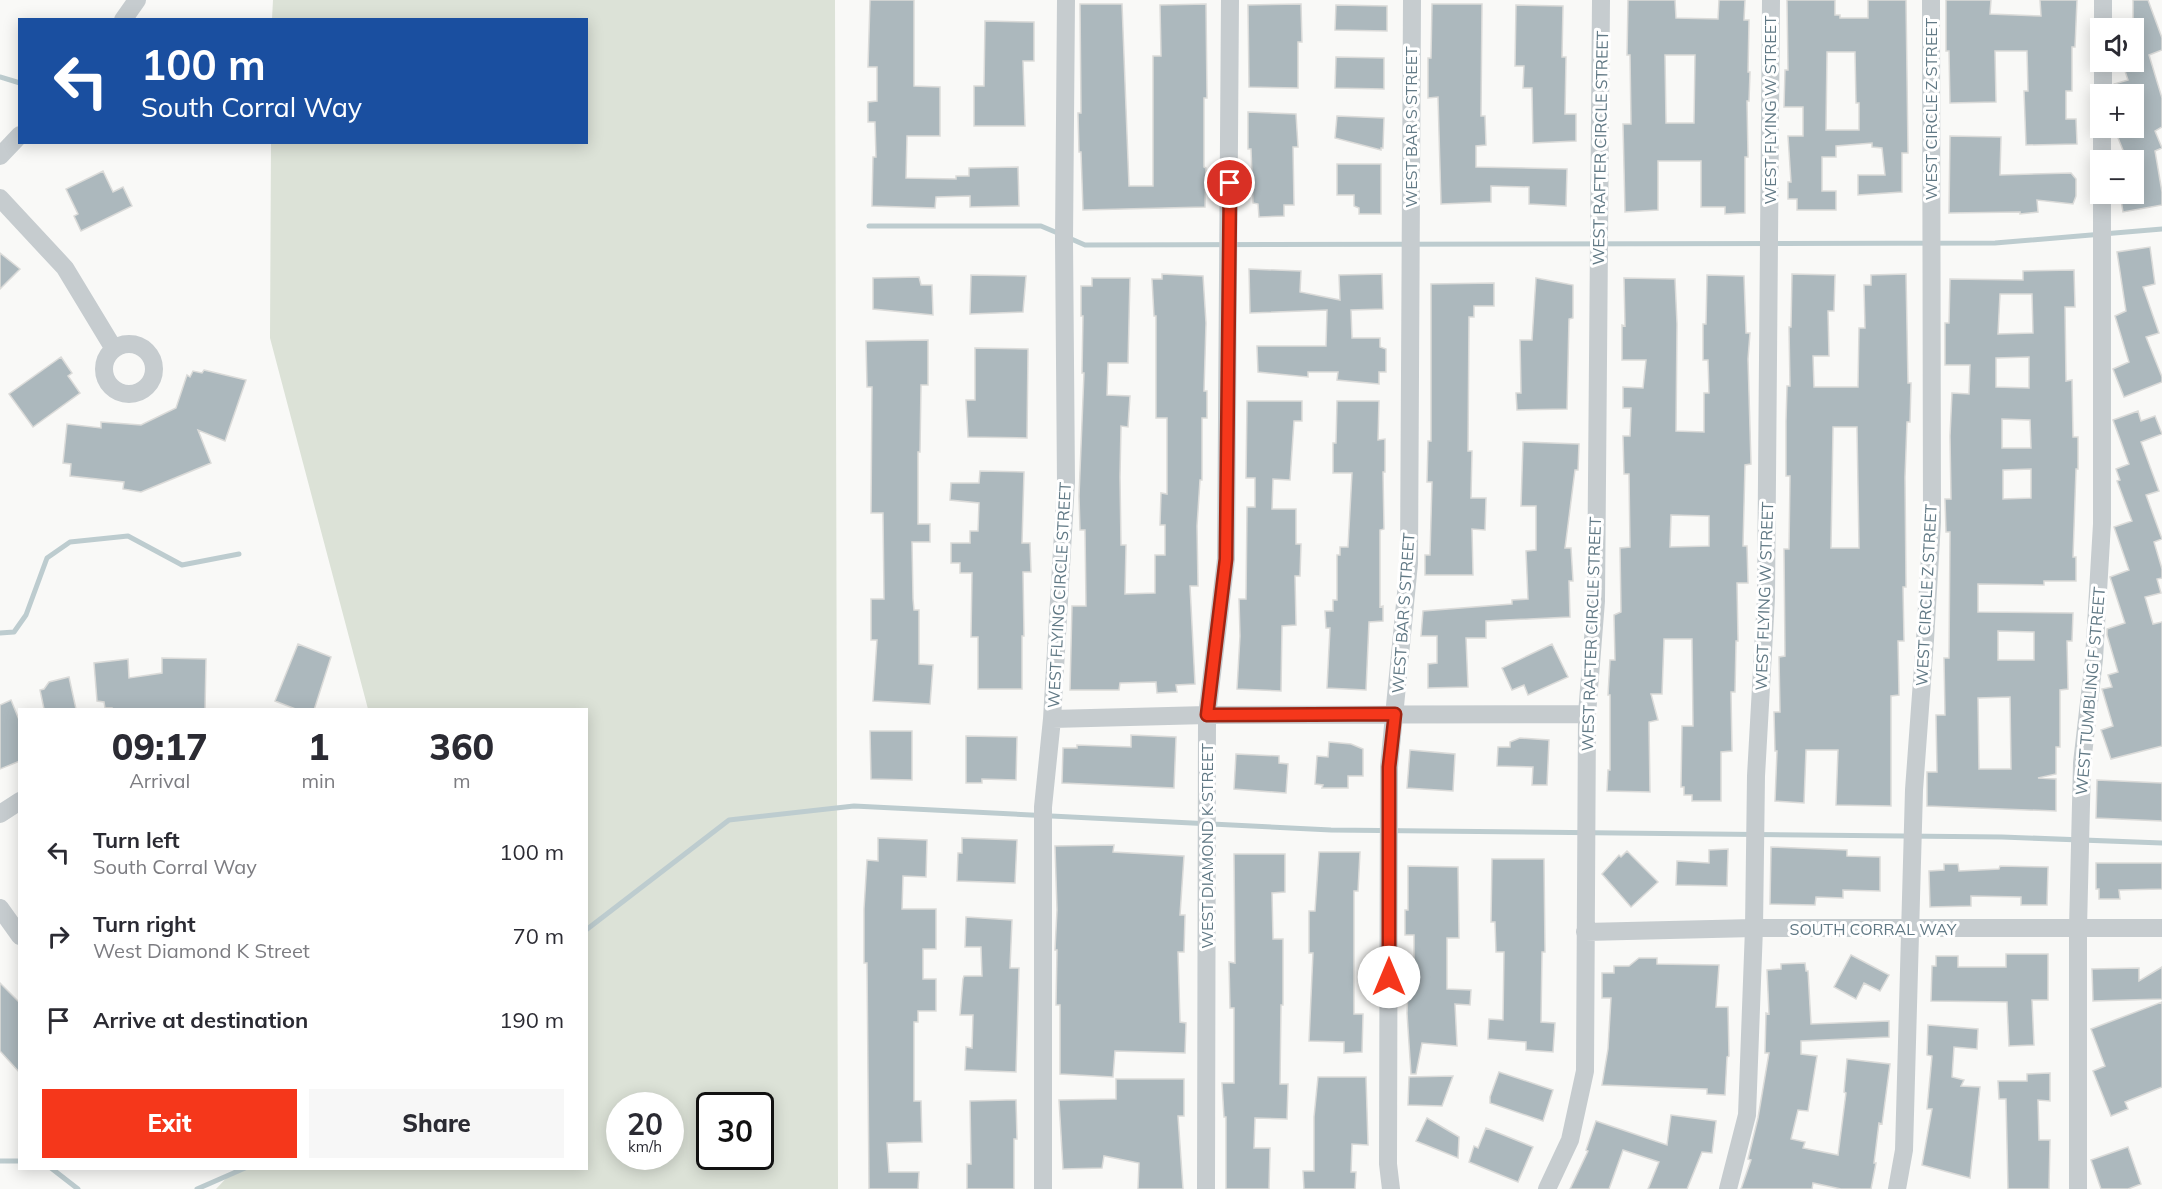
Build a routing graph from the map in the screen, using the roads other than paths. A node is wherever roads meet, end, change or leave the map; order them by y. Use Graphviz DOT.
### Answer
graph roads {
  1 [pos="137,0"];
  2 [pos="1066,0"];
  3 [pos="1230,0"];
  4 [pos="1412,0"];
  5 [pos="1601,0"];
  6 [pos="1771,0"];
  7 [pos="1931,0"];
  8 [pos="2103,0"];
  9 [pos="124,18"];
  10 [pos="2103,18"];
  11 [pos="18,137"];
  12 [pos="0,156"];
  13 [pos="0,198"];
  14 [pos="2102,204"];
  15 [pos="114,349"];
  16 [pos="1395,714"];
  17 [pos="1587,714"];
  18 [pos="1207,715"];
  19 [pos="1052,719"];
  20 [pos="18,802"];
  21 [pos="0,814"];
  22 [pos="0,908"];
  23 [pos="1754,928"];
  24 [pos="2078,928"];
  25 [pos="2162,928"];
  26 [pos="1911,930"];
  27 [pos="1585,932"];
  28 [pos="18,933"];
  29 [pos="1043,1189"];
  30 [pos="1206,1189"];
  31 [pos="1391,1189"];
  32 [pos="1546,1189"];
  33 [pos="1728,1189"];
  34 [pos="1897,1189"];
  35 [pos="2078,1189"];
  1 -- 9 [label="street"];
  2 -- 19 [label="street, WEST FLYING CIRCLE STREET"];
  3 -- 18 [label="street, WEST DIAMOND K STREET"];
  4 -- 16 [label="street, WEST BAR S STREET"];
  5 -- 17 [label="street, WEST RAFTER CIRCLE STREET"];
  6 -- 23 [label="street, WEST FLYING W STREET"];
  7 -- 26 [label="street, WEST CIRCLE Z STREET"];
  8 -- 10 [label="street"];
  11 -- 12 [label="street"];
  13 -- 15 [label="street"];
  14 -- 24 [label="street, WEST TUMBLING F STREET"];
  16 -- 17 [label="street"];
  16 -- 18 [label="street"];
  16 -- 31 [label="street, WEST BAR S STREET"];
  17 -- 27 [label="street, WEST RAFTER CIRCLE STREET"];
  18 -- 19 [label="street"];
  18 -- 30 [label="street, WEST DIAMOND K STREET"];
  19 -- 29 [label="street, WEST FLYING CIRCLE STREET"];
  20 -- 21 [label="street"];
  22 -- 28 [label="street"];
  23 -- 26 [label="street, SOUTH CORRAL WAY"];
  23 -- 27 [label="street, SOUTH CORRAL WAY"];
  23 -- 33 [label="street, WEST FLYING W STREET"];
  24 -- 25 [label="street, SOUTH CORRAL WAY"];
  24 -- 26 [label="street, SOUTH CORRAL WAY"];
  24 -- 35 [label="street, WEST TUMBLING F STREET"];
  26 -- 34 [label="street, WEST CIRCLE Z STREET"];
  27 -- 32 [label="street, WEST RAFTER CIRCLE STREET"];
}
